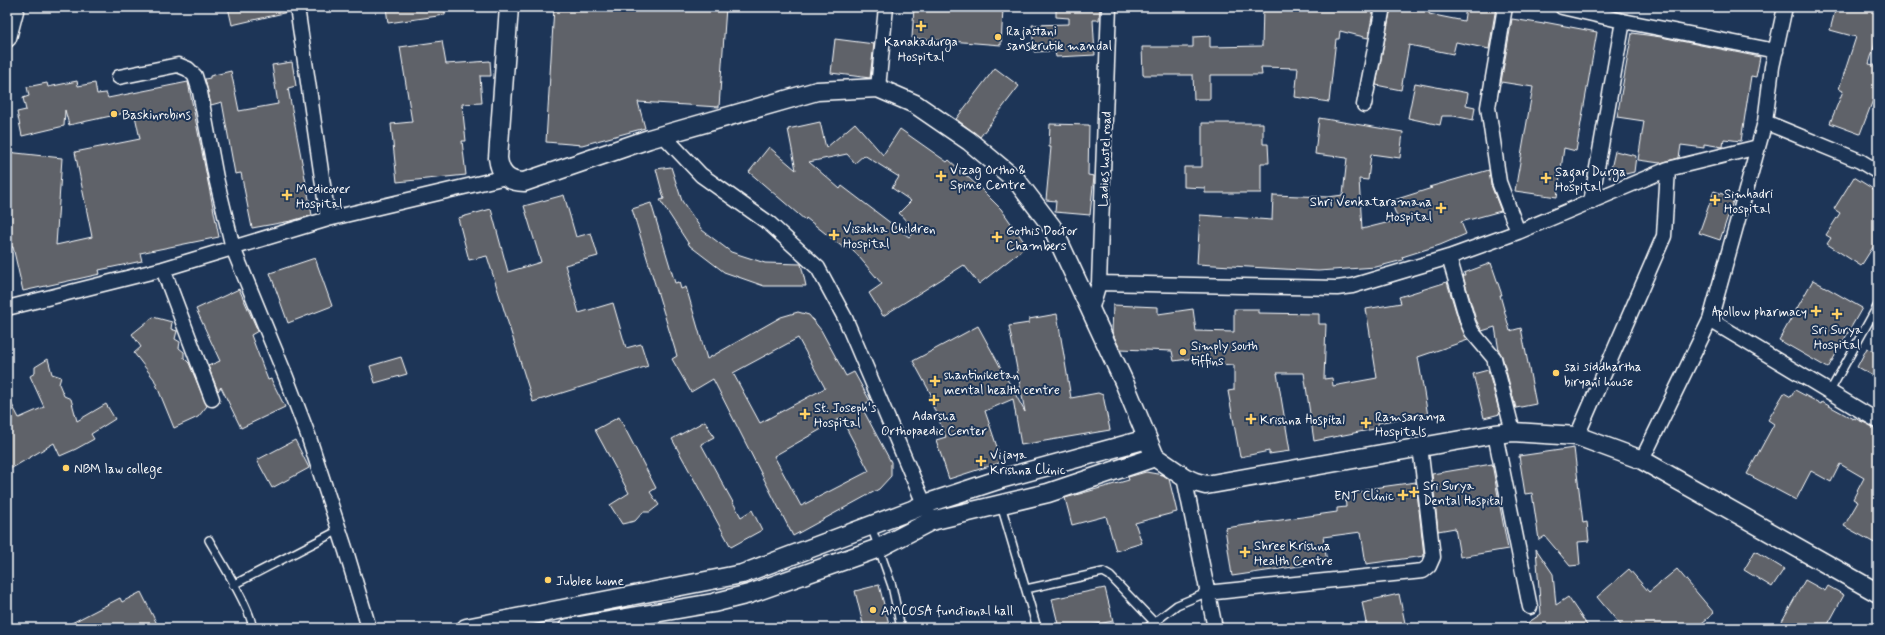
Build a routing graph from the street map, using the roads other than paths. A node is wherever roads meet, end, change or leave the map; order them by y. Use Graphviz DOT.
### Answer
graph roads {
  1 [pos="14,7"];
  2 [pos="297,7"];
  3 [pos="509,7"];
  4 [pos="886,7"];
  5 [pos="1109,7"];
  6 [pos="1383,7"];
  7 [pos="1504,7"];
  8 [pos="1562,7"];
  9 [pos="1786,7"];
  10 [pos="1623,22"];
  11 [pos="7,38"];
  12 [pos="1776,51"];
  13 [pos="119,78"];
  14 [pos="878,88"];
  15 [pos="1364,104"];
  16 [pos="1765,122"];
  17 [pos="663,135"];
  18 [pos="1758,147"];
  19 [pos="1668,170"];
  20 [pos="1878,172"];
  21 [pos="506,177"];
  22 [pos="1591,202"];
  23 [pos="328,219"];
  24 [pos="1518,232"];
  25 [pos="232,248"];
  26 [pos="1449,257"];
  27 [pos="162,269"];
  28 [pos="1099,283"];
  29 [pos="1878,305"];
  30 [pos="7,308"];
  31 [pos="1091,310"];
  32 [pos="1710,320"];
  33 [pos="1829,393"];
  34 [pos="212,399"];
  35 [pos="1878,421"];
  36 [pos="1513,432"];
  37 [pos="1495,434"];
  38 [pos="1578,436"];
  39 [pos="1147,440"];
  40 [pos="1420,446"];
  41 [pos="1155,457"];
  42 [pos="1642,460"];
  43 [pos="1184,477"];
  44 [pos="925,504"];
  45 [pos="1001,504"];
  46 [pos="931,521"];
  47 [pos="871,526"];
  48 [pos="338,530"];
  49 [pos="209,540"];
  50 [pos="879,548"];
  51 [pos="742,574"];
  52 [pos="234,585"];
  53 [pos="1026,589"];
  54 [pos="1206,593"];
  55 [pos="1878,593"];
  56 [pos="749,594"];
  57 [pos="1530,607"];
  58 [pos="1154,622"];
  59 [pos="252,628"];
  60 [pos="369,628"];
  61 [pos="466,628"];
  62 [pos="568,628"];
  63 [pos="901,628"];
  64 [pos="1037,628"];
  65 [pos="1147,628"];
  66 [pos="1215,628"];
  1 -- 11 [label="street"];
  2 -- 23 [label="street"];
  3 -- 21 [label="street"];
  4 -- 14 [label="street"];
  5 -- 28 [label="street, Ladies hostel road"];
  6 -- 15 [label="street"];
  7 -- 24 [label="street"];
  8 -- 10 [label="street"];
  9 -- 12 [label="street"];
  10 -- 12 [label="street"];
  10 -- 22 [label="street"];
  12 -- 16 [label="street"];
  13 -- 25 [label="street"];
  14 -- 17 [label="street"];
  14 -- 31 [label="street"];
  16 -- 18 [label="street"];
  16 -- 20 [label="street"];
  17 -- 21 [label="street"];
  17 -- 44 [label="street"];
  18 -- 19 [label="street"];
  18 -- 32 [label="street"];
  19 -- 22 [label="street"];
  19 -- 38 [label="street"];
  21 -- 23 [label="street"];
  22 -- 24 [label="street"];
  23 -- 25 [label="street"];
  24 -- 26 [label="street"];
  25 -- 27 [label="street"];
  25 -- 48 [label="street"];
  26 -- 28 [label="street"];
  26 -- 36 [label="street"];
  27 -- 30 [label="street"];
  27 -- 34 [label="street"];
  28 -- 31 [label="street, Ladies hostel road"];
  29 -- 33 [label="lane"];
  31 -- 39 [label="street"];
  32 -- 33 [label="street"];
  32 -- 42 [label="street"];
  33 -- 35 [label="street"];
  36 -- 37 [label="street"];
  36 -- 38 [label="street"];
  37 -- 40 [label="street"];
  37 -- 57 [label="street"];
  38 -- 42 [label="street"];
  39 -- 41 [label="street"];
  39 -- 44 [label="street"];
  40 -- 43 [label="street"];
  40 -- 54 [label="street"];
  41 -- 43 [label="street"];
  41 -- 45 [label="street"];
  42 -- 55 [label="street"];
  43 -- 54 [label="street"];
  44 -- 46 [label="street"];
  44 -- 47 [label="street"];
  45 -- 46 [label="street"];
  45 -- 53 [label="lane"];
  46 -- 50 [label="street"];
  47 -- 50 [label="lane"];
  47 -- 51 [label="street"];
  48 -- 52 [label="lane"];
  48 -- 60 [label="street"];
  49 -- 52 [label="lane"];
  50 -- 56 [label="street"];
  50 -- 63 [label="lane"];
  51 -- 56 [label="street"];
  51 -- 61 [label="street"];
  52 -- 59 [label="lane"];
  53 -- 58 [label="lane"];
  53 -- 64 [label="lane"];
  54 -- 58 [label="lane"];
  54 -- 66 [label="street"];
  56 -- 62 [label="street"];
  58 -- 65 [label="lane"];
}
